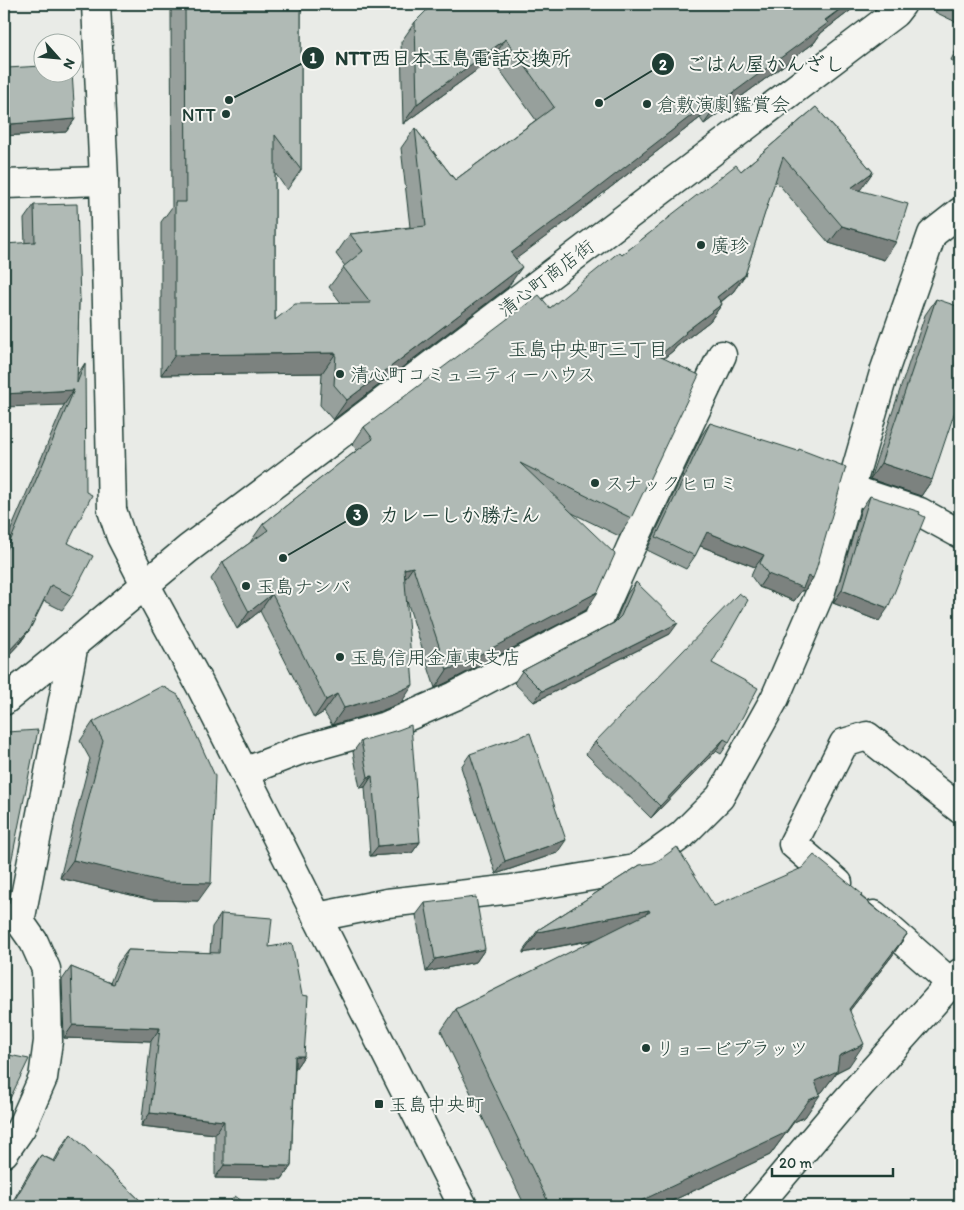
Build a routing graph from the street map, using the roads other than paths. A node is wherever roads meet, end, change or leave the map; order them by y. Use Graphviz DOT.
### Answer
graph roads {
  1 [pos="96,4"];
  2 [pos="902,4"];
  3 [pos="104,181"];
  4 [pos="4,184"];
  5 [pos="960,212"];
  6 [pos="722,355"];
  7 [pos="851,489"];
  8 [pos="960,534"];
  9 [pos="145,584"];
  10 [pos="74,644"];
  11 [pos="4,701"];
  12 [pos="244,772"];
  13 [pos="960,809"];
  14 [pos="317,917"];
  15 [pos="12,920"];
  16 [pos="956,978"];
  17 [pos="4,1153"];
  18 [pos="463,1206"];
  19 [pos="757,1206"];
  1 -- 3 [label="street"];
  2 -- 9 [label="street, 清心町商店街"];
  3 -- 4 [label="street"];
  3 -- 9 [label="street"];
  5 -- 7 [label="street"];
  6 -- 12 [label="street"];
  7 -- 8 [label="street"];
  7 -- 14 [label="street"];
  9 -- 10 [label="street, 清心町商店街"];
  9 -- 12 [label="street"];
  10 -- 11 [label="street, 清心町商店街"];
  10 -- 15 [label="street"];
  12 -- 14 [label="street"];
  13 -- 16 [label="street"];
  14 -- 18 [label="street"];
  15 -- 17 [label="street"];
  16 -- 19 [label="street"];
}
